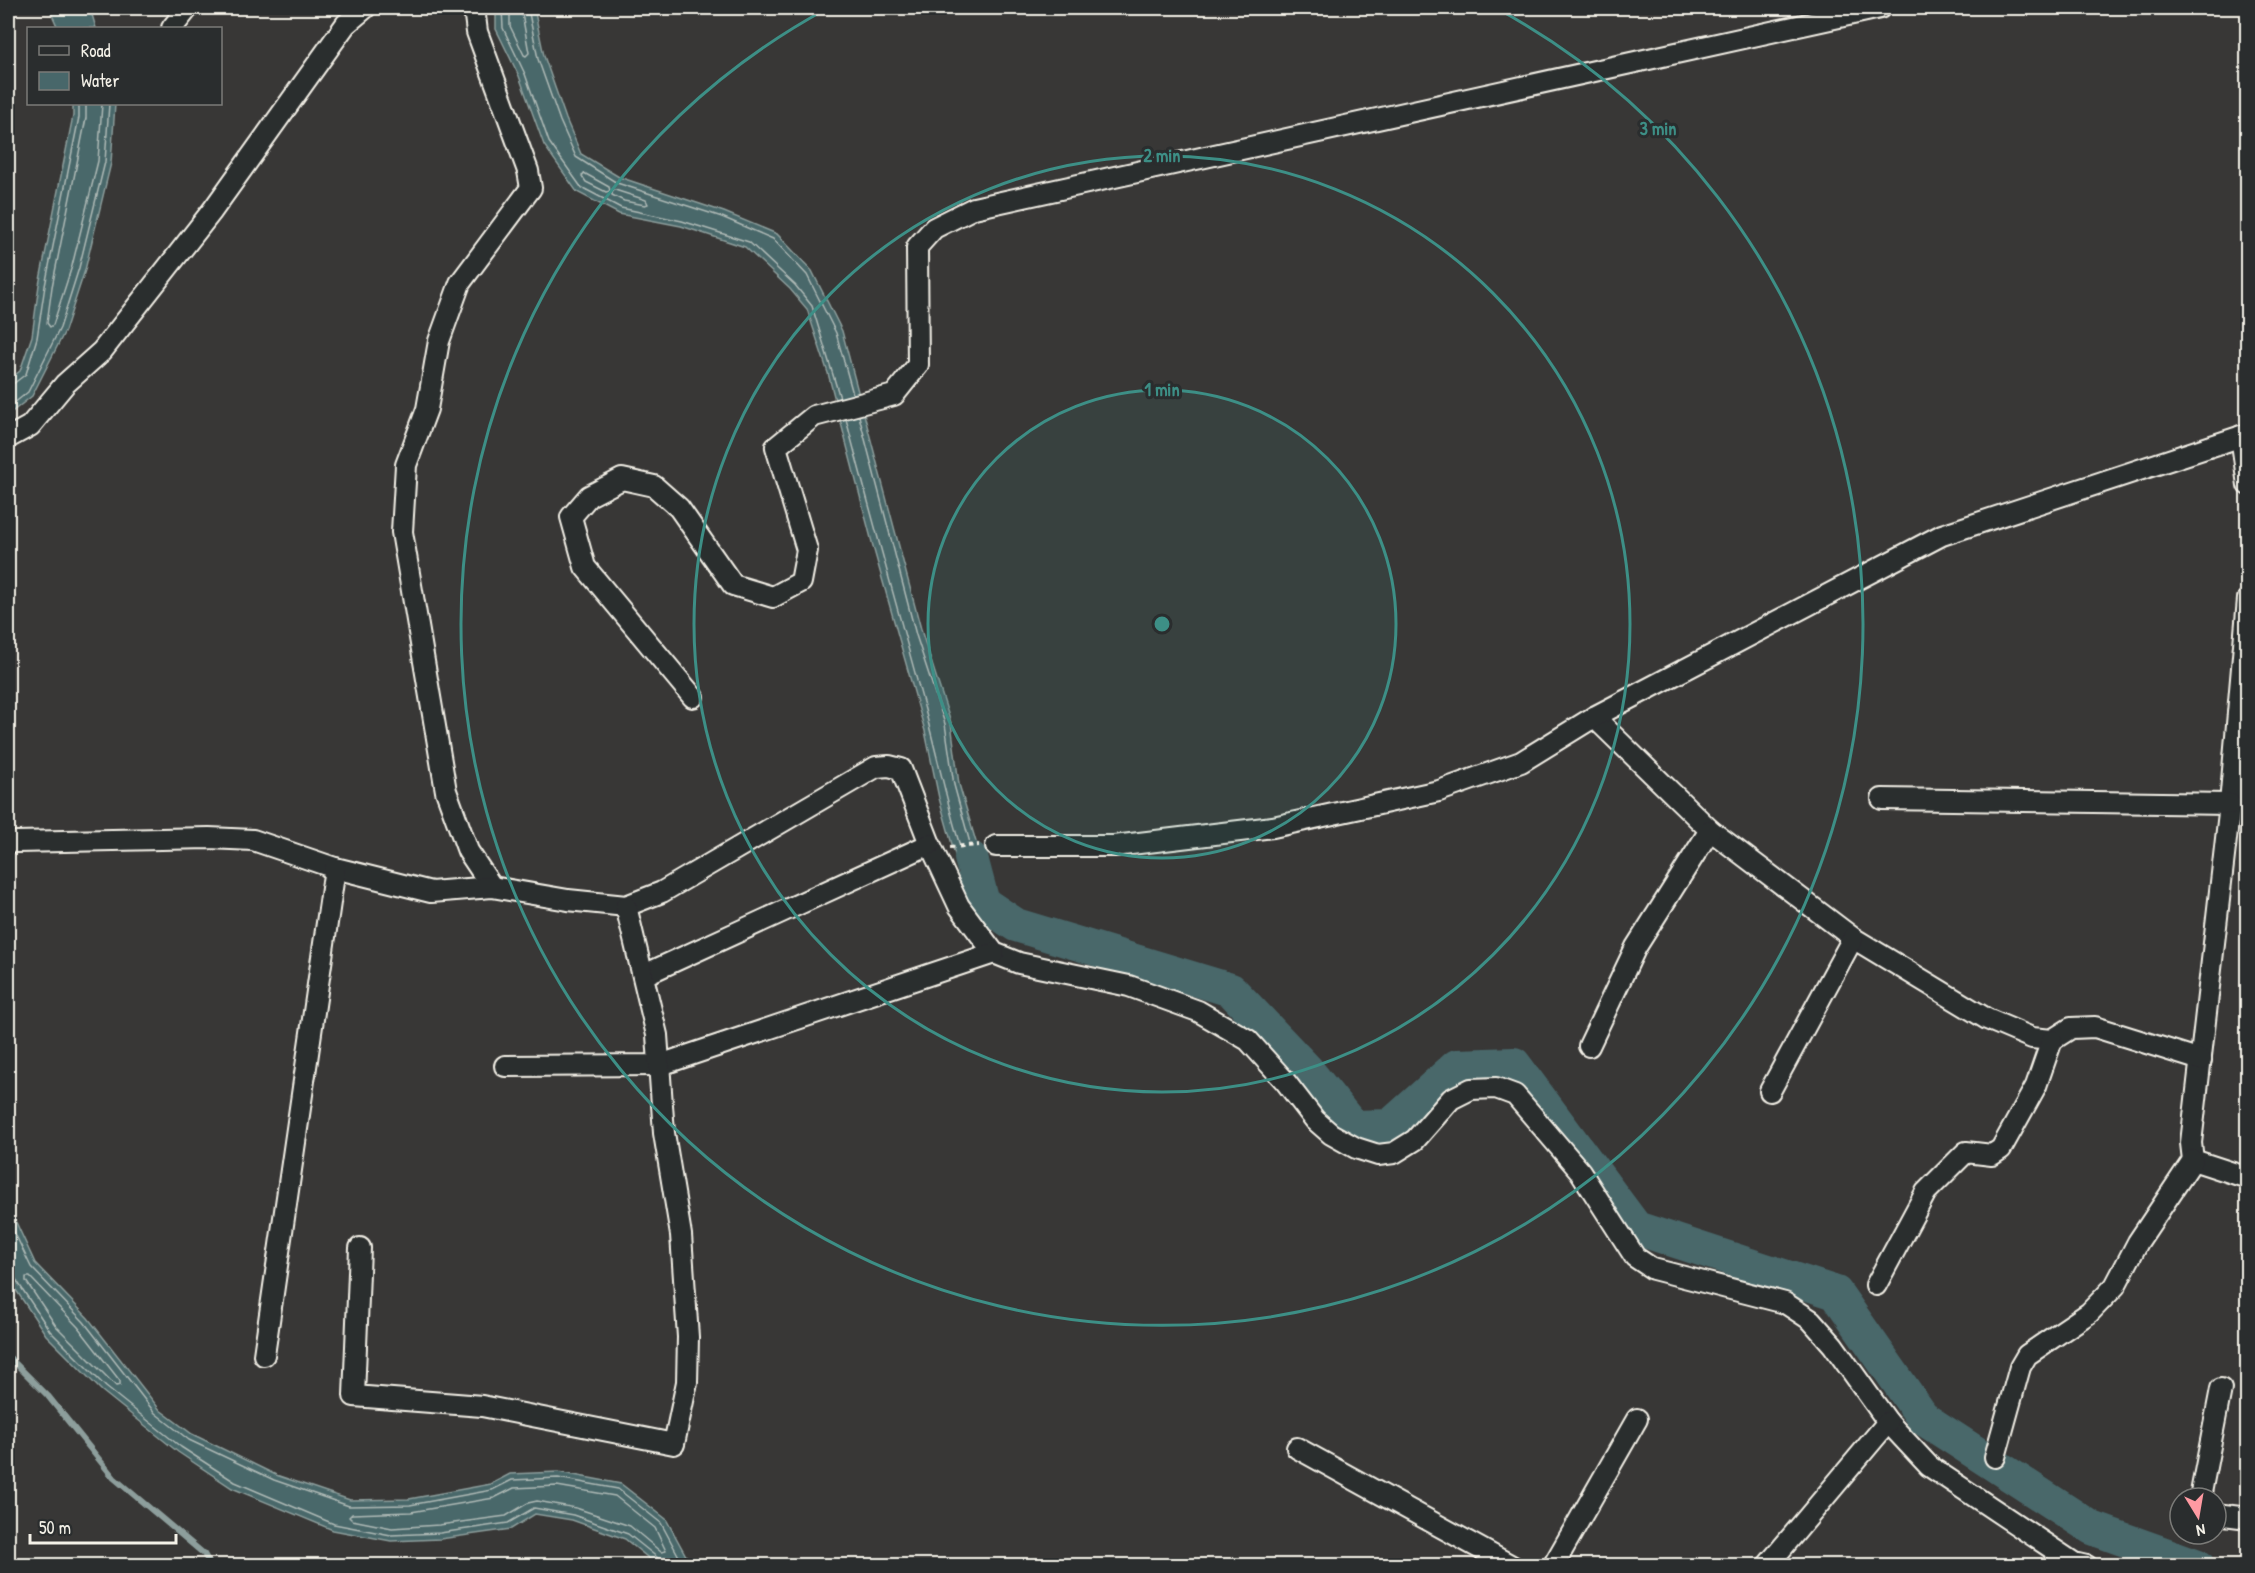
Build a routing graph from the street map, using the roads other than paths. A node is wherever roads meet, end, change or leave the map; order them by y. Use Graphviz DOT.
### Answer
graph roads {
  1 [pos="188,8"];
  2 [pos="365,8"];
  3 [pos="474,8"];
  4 [pos="1880,8"];
  5 [pos="173,27"];
  6 [pos="2244,435"];
  7 [pos="8,438"];
  8 [pos="2247,484"];
  9 [pos="2247,599"];
  10 [pos="2245,676"];
  11 [pos="693,697"];
  12 [pos="1594,717"];
  13 [pos="1881,799"];
  14 [pos="2230,804"];
  15 [pos="1710,830"];
  16 [pos="16,842"];
  17 [pos="939,845"];
  18 [pos="989,845"];
  19 [pos="335,868"];
  20 [pos="492,887"];
  21 [pos="626,906"];
  22 [pos="1853,938"];
  23 [pos="994,953"];
  24 [pos="644,975"];
  25 [pos="2052,1040"];
  26 [pos="1589,1046"];
  27 [pos="2201,1060"];
  28 [pos="660,1065"];
  29 [pos="505,1066"];
  30 [pos="1770,1090"];
  31 [pos="2193,1160"];
  32 [pos="2247,1178"];
  33 [pos="360,1248"];
  34 [pos="1876,1285"];
  35 [pos="264,1355"];
  36 [pos="2221,1389"];
  37 [pos="1637,1419"];
  38 [pos="1888,1422"];
  39 [pos="1297,1448"];
  40 [pos="1995,1457"];
  41 [pos="2202,1486"];
  42 [pos="2228,1516"];
  43 [pos="2247,1518"];
  44 [pos="1512,1566"];
  45 [pos="1553,1566"];
  46 [pos="1767,1566"];
  47 [pos="2087,1566"];
  1 -- 5 [label="street"];
  2 -- 7 [label="street"];
  3 -- 20 [label="street"];
  4 -- 11 [label="street"];
  6 -- 8 [label="street"];
  6 -- 12 [label="street"];
  9 -- 10 [label="street"];
  10 -- 14 [label="street"];
  12 -- 15 [label="street"];
  12 -- 18 [label="street"];
  13 -- 14 [label="street"];
  14 -- 27 [label="street"];
  15 -- 22 [label="street"];
  15 -- 26 [label="street"];
  16 -- 19 [label="street"];
  17 -- 21 [label="street"];
  17 -- 23 [label="street"];
  17 -- 24 [label="street"];
  19 -- 20 [label="street"];
  19 -- 35 [label="street"];
  20 -- 21 [label="street"];
  21 -- 24 [label="street"];
  22 -- 25 [label="street"];
  22 -- 30 [label="street"];
  23 -- 28 [label="street"];
  23 -- 38 [label="street"];
  24 -- 28 [label="street"];
  25 -- 27 [label="street"];
  25 -- 34 [label="street"];
  27 -- 31 [label="street"];
  28 -- 29 [label="street"];
  28 -- 33 [label="street"];
  31 -- 32 [label="street"];
  31 -- 40 [label="street"];
  36 -- 41 [label="street"];
  37 -- 45 [label="street"];
  38 -- 46 [label="street"];
  38 -- 47 [label="street"];
  39 -- 44 [label="street"];
  42 -- 43 [label="street"];
}
